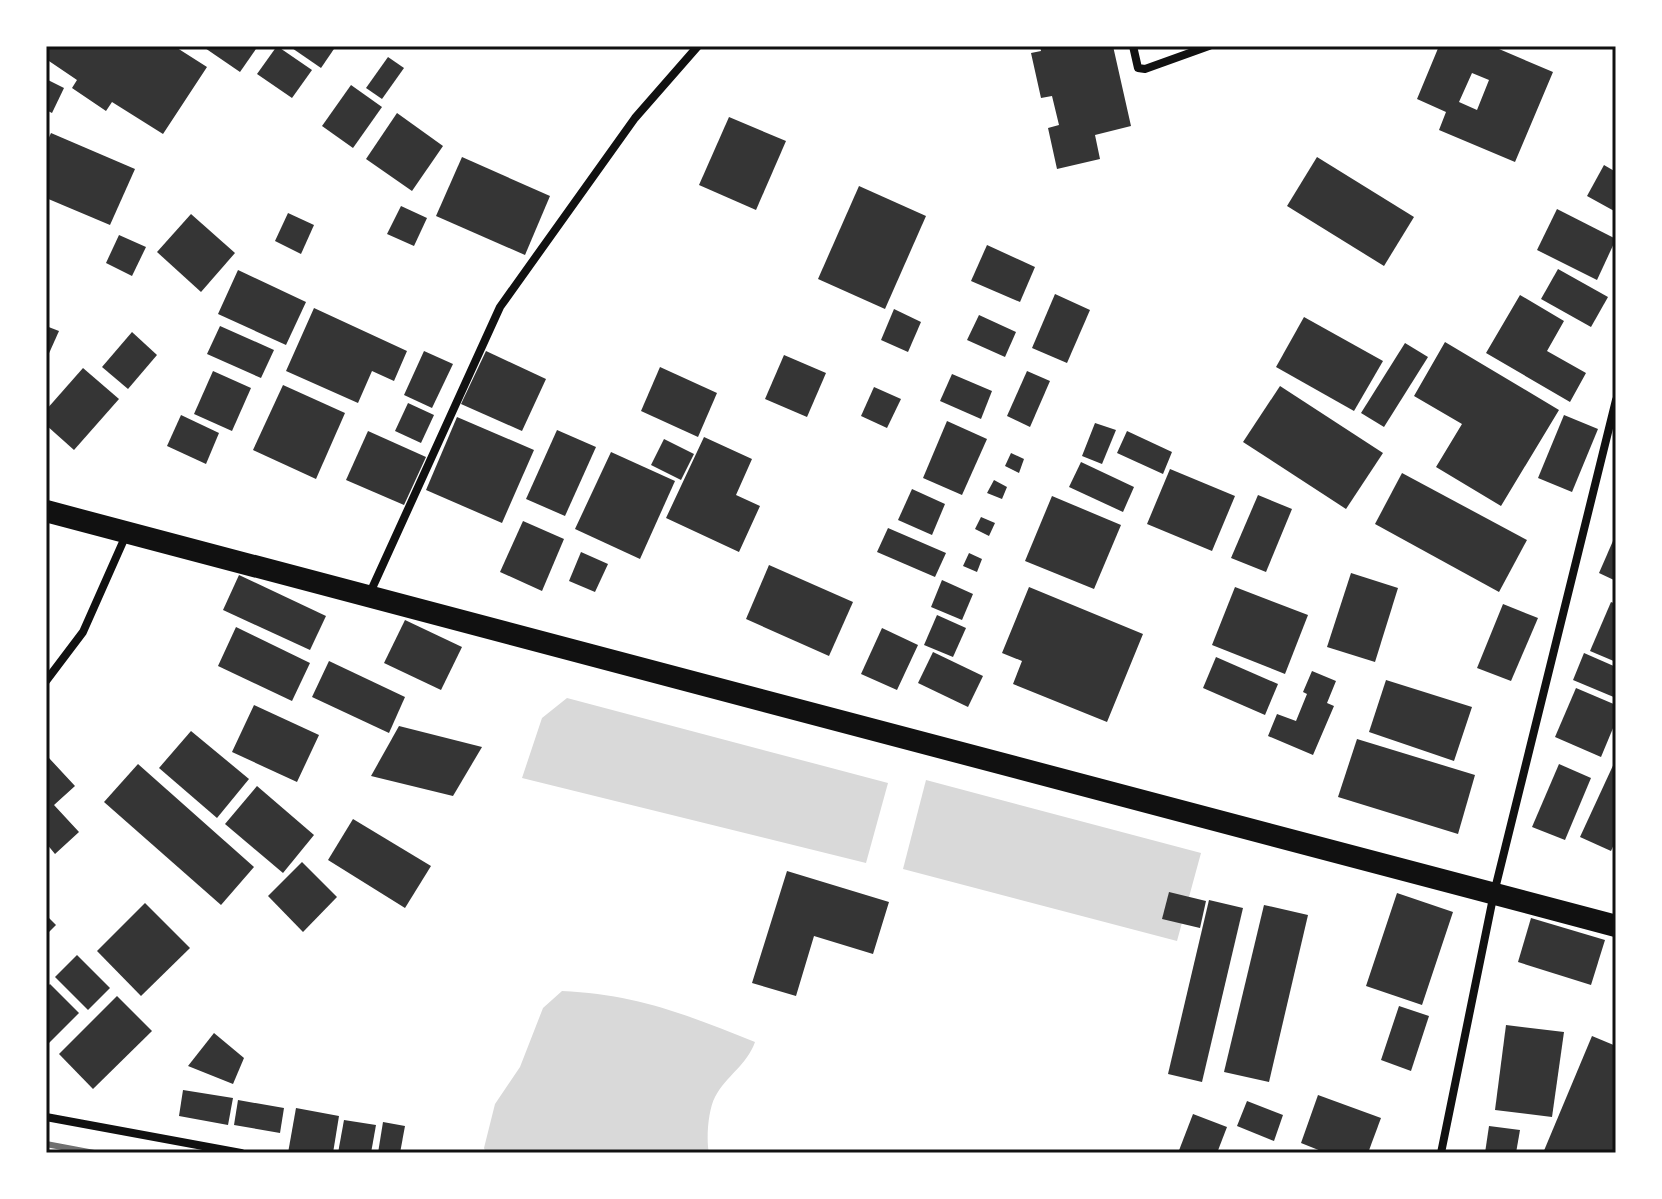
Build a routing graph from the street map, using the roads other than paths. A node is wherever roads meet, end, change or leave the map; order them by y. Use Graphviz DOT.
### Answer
graph roads {
  1 [pos="698,46"];
  2 [pos="1133,46"];
  3 [pos="1209,46"];
  4 [pos="1616,400"];
  5 [pos="46,511"];
  6 [pos="127,532"];
  7 [pos="368,595"];
  8 [pos="46,681"];
  9 [pos="1494,893"];
  10 [pos="1616,926"];
  11 [pos="46,1117"];
  12 [pos="241,1153"];
  13 [pos="1441,1153"];
  1 -- 7 [label="street"];
  2 -- 3 [label="street"];
  4 -- 9 [label="street"];
  5 -- 6 [label="highway"];
  6 -- 7 [label="highway"];
  6 -- 8 [label="street"];
  7 -- 9 [label="highway"];
  9 -- 10 [label="highway"];
  9 -- 13 [label="street"];
  11 -- 12 [label="street"];
}
